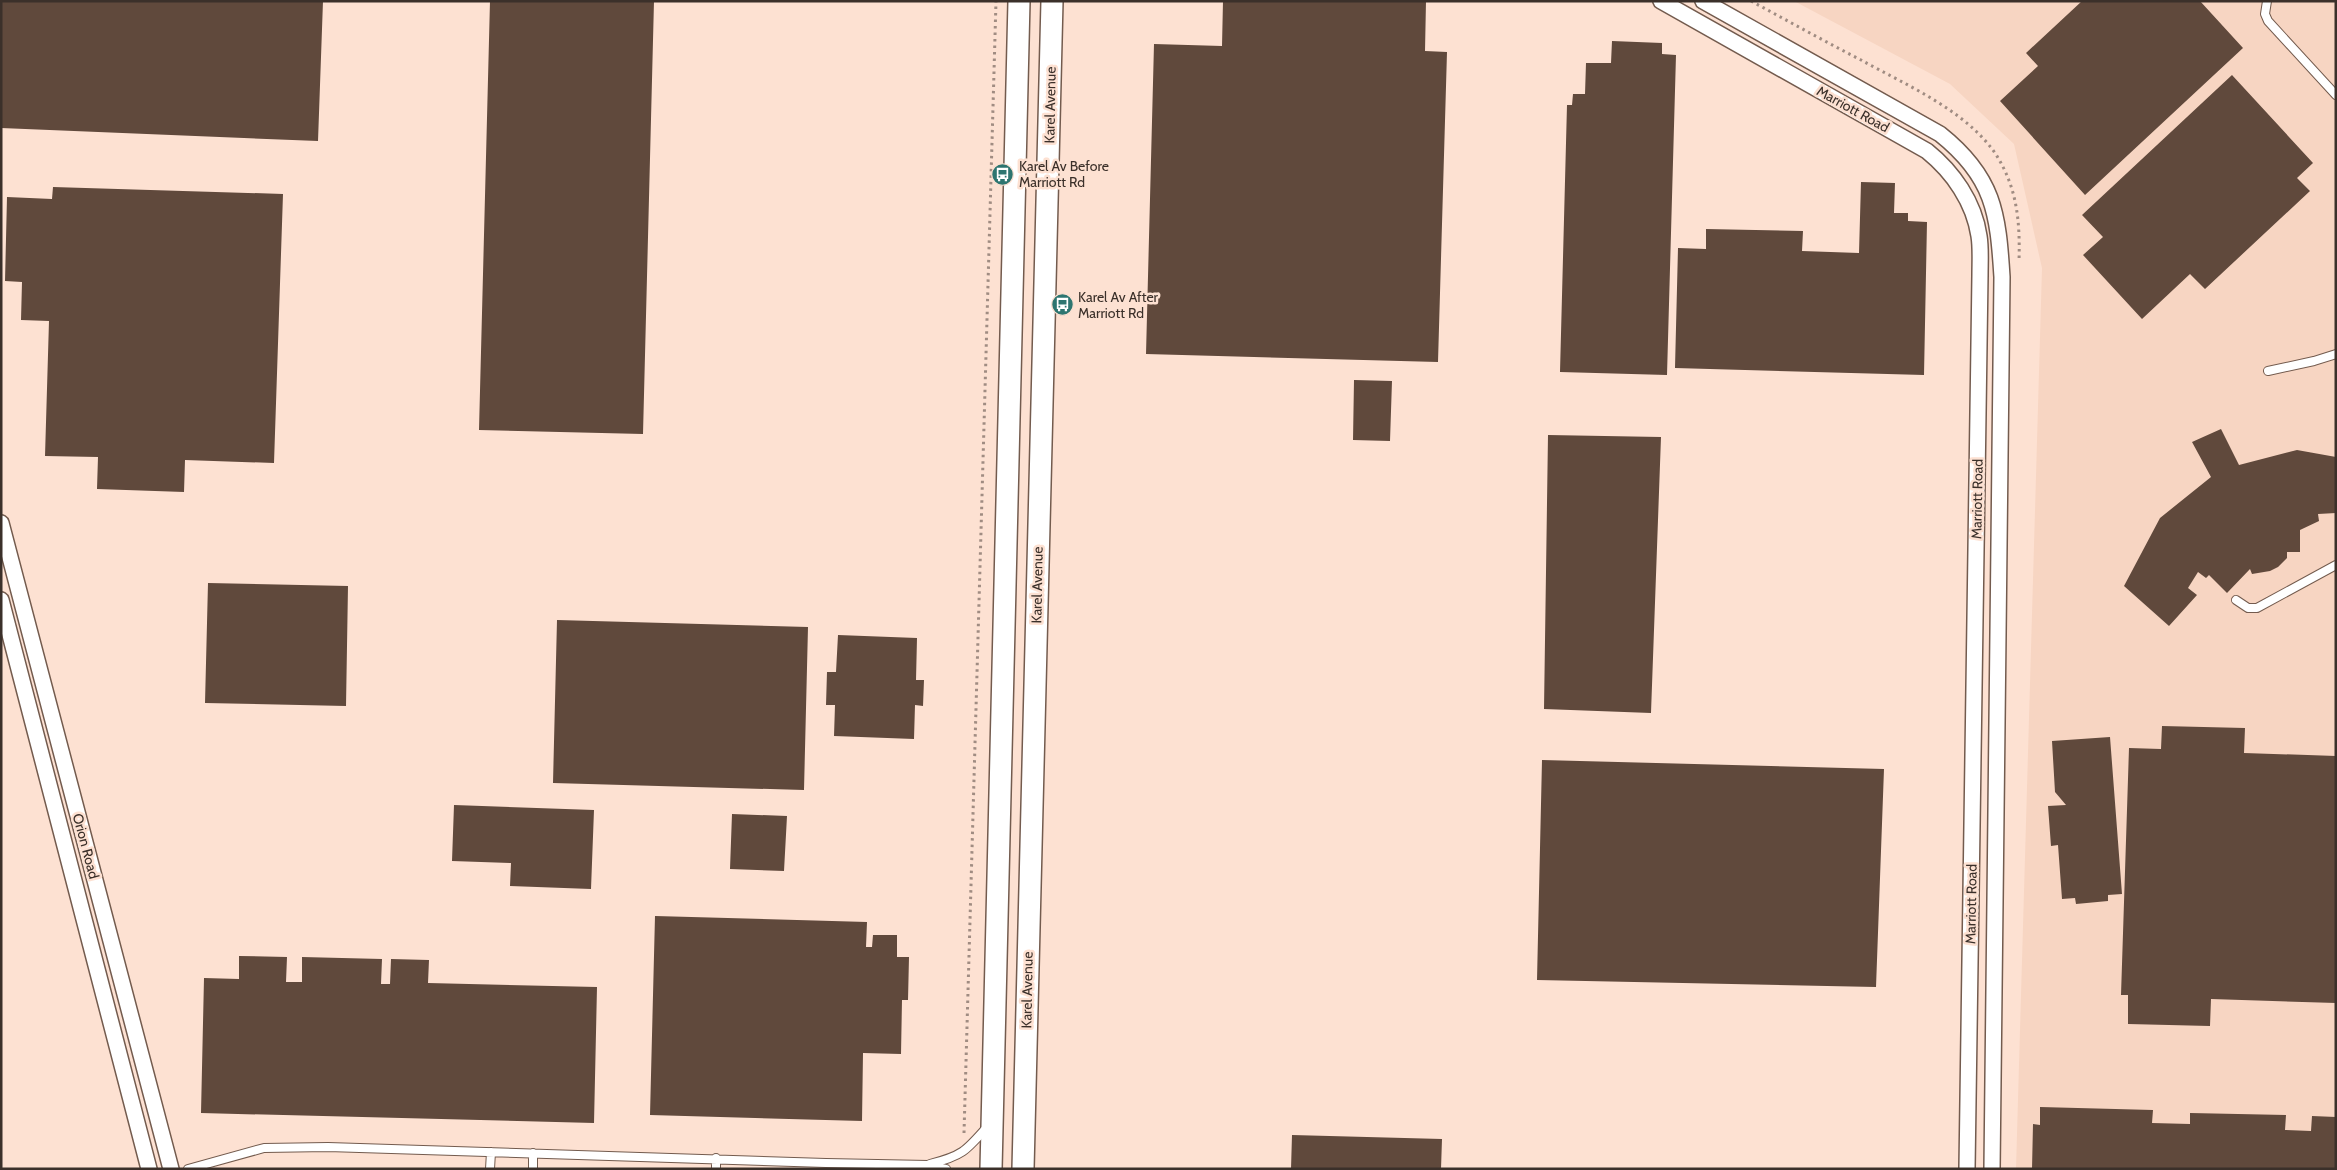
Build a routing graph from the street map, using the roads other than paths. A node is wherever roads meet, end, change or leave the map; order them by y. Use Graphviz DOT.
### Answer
graph roads {
  1 [pos="1019,1"];
  2 [pos="1052,1"];
  3 [pos="1661,1"];
  4 [pos="1703,1"];
  5 [pos="2267,1"];
  6 [pos="2336,95"];
  7 [pos="2336,354"];
  8 [pos="2268,371"];
  9 [pos="1,523"];
  10 [pos="2336,565"];
  11 [pos="1,600"];
  12 [pos="2236,600"];
  13 [pos="992,1120"];
  14 [pos="491,1152"];
  15 [pos="533,1153"];
  16 [pos="716,1158"];
  17 [pos="928,1165"];
  18 [pos="826,1166"];
  19 [pos="149,1169"];
  20 [pos="171,1169"];
  21 [pos="188,1169"];
  22 [pos="490,1169"];
  23 [pos="533,1169"];
  24 [pos="716,1169"];
  25 [pos="946,1169"];
  26 [pos="991,1169"];
  27 [pos="1022,1169"];
  28 [pos="1967,1169"];
  29 [pos="1992,1169"];
  1 -- 13 [label="main road"];
  2 -- 27 [label="main road, Karel Avenue"];
  3 -- 28 [label="street, Marriott Road"];
  4 -- 29 [label="street, Marriott Road"];
  5 -- 6 [label="lane"];
  7 -- 8 [label="lane"];
  9 -- 20 [label="street, Orion Road"];
  10 -- 12 [label="lane"];
  11 -- 19 [label="street, Orion Road"];
  13 -- 17 [label="lane"];
  13 -- 26 [label="main road"];
  14 -- 15 [label="lane"];
  14 -- 21 [label="lane"];
  14 -- 22 [label="lane"];
  15 -- 16 [label="lane"];
  15 -- 23 [label="lane"];
  16 -- 18 [label="lane"];
  16 -- 24 [label="lane"];
  17 -- 18 [label="lane"];
  17 -- 25 [label="lane"];
}
